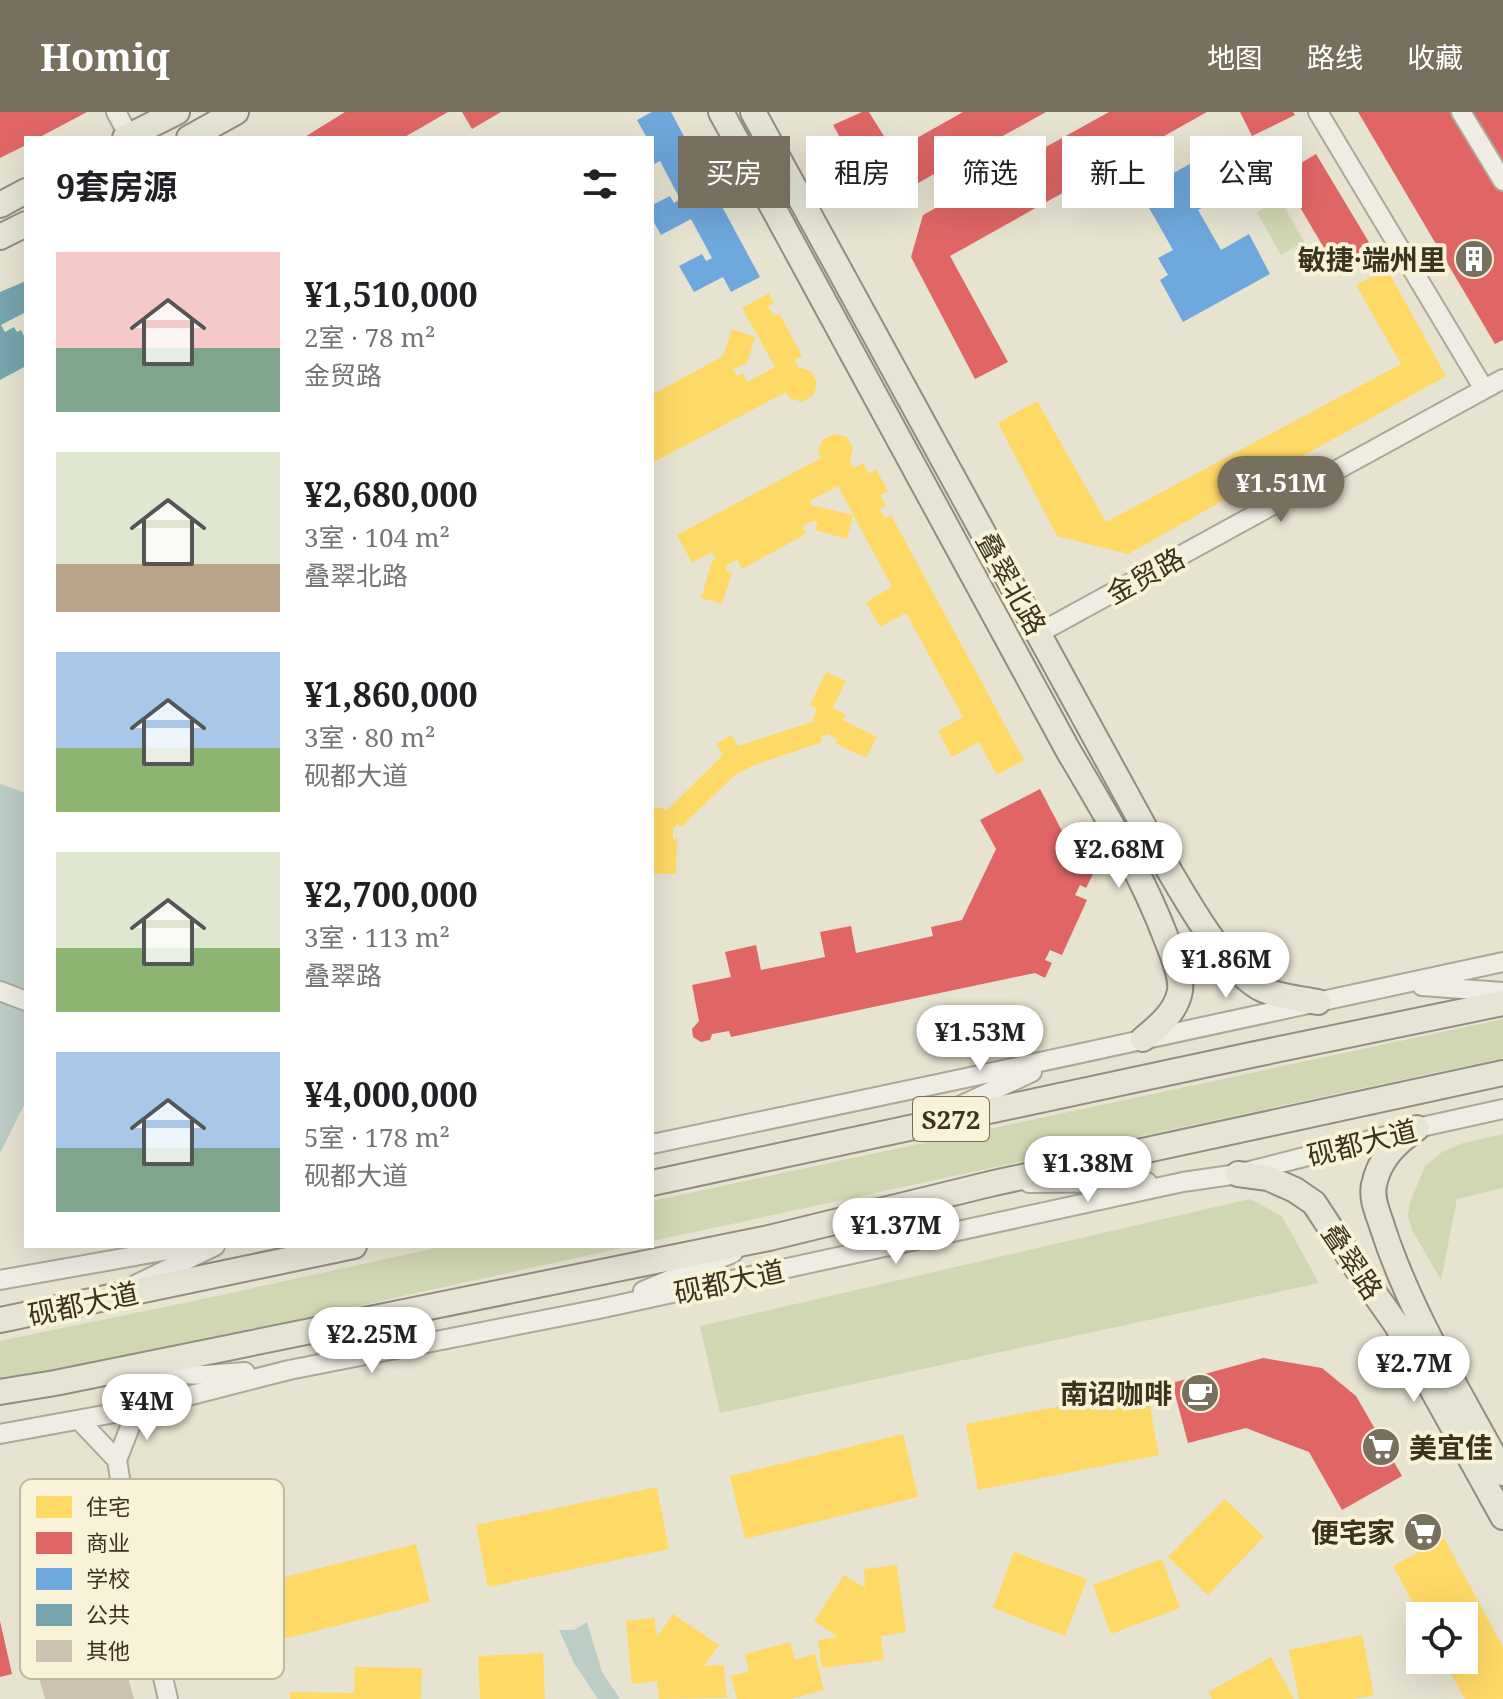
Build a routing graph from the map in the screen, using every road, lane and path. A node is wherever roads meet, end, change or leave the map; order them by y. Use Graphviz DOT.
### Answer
graph roads {
  1 [pos="116,112"];
  2 [pos="177,112"];
  3 [pos="236,112"];
  4 [pos="721,112"];
  5 [pos="753,112"];
  6 [pos="1318,112"];
  7 [pos="1461,112"];
  8 [pos="127,136"];
  9 [pos="129,136"];
  10 [pos="193,136"];
  11 [pos="1503,181"];
  12 [pos="24,192"];
  13 [pos="0,205"];
  14 [pos="24,225"];
  15 [pos="0,237"];
  16 [pos="1503,379"];
  17 [pos="1484,389"];
  18 [pos="1039,633"];
  19 [pos="1195,912"];
  20 [pos="1159,918"];
  21 [pos="1503,962"];
  22 [pos="1401,984"];
  23 [pos="0,991"];
  24 [pos="1503,992"];
  25 [pos="24,1000"];
  26 [pos="1318,1002"];
  27 [pos="1503,1003"];
  28 [pos="1143,1039"];
  29 [pos="1060,1059"];
  30 [pos="1503,1073"];
  31 [pos="1503,1109"];
  32 [pos="917,1126"];
  33 [pos="1417,1128"];
  34 [pos="654,1144"];
  35 [pos="1238,1174"];
  36 [pos="1183,1182"];
  37 [pos="654,1183"];
  38 [pos="994,1183"];
  39 [pos="769,1238"];
  40 [pos="180,1248"];
  41 [pos="211,1248"];
  42 [pos="345,1248"];
  43 [pos="1394,1264"];
  44 [pos="1358,1270"];
  45 [pos="0,1280"];
  46 [pos="109,1298"];
  47 [pos="599,1309"];
  48 [pos="1,1319"];
  49 [pos="289,1370"];
  50 [pos="112,1371"];
  51 [pos="0,1392"];
  52 [pos="137,1409"];
  53 [pos="79,1420"];
  54 [pos="0,1434"];
  55 [pos="117,1460"];
  56 [pos="1503,1473"];
  57 [pos="120,1479"];
  58 [pos="1503,1517"];
  59 [pos="163,1679"];
  60 [pos="168,1699"];
  1 -- 8 [label="street"];
  2 -- 9 [label="main road"];
  3 -- 10 [label="main road"];
  4 -- 20 [label="main road, 叠翠北路"];
  5 -- 18 [label="main road, 叠翠北路"];
  6 -- 17 [label="street"];
  7 -- 11 [label="street"];
  12 -- 13 [label="main road"];
  14 -- 15 [label="main road"];
  16 -- 17 [label="street, 金贸路"];
  17 -- 18 [label="street, 金贸路"];
  18 -- 19 [label="main road, 叠翠北路"];
  19 -- 20 [label="main road"];
  19 -- 26 [label="main road, 叠翠北路"];
  20 -- 28 [label="main road, 叠翠北路"];
  21 -- 22 [label="street"];
  22 -- 24 [label="street"];
  22 -- 26 [label="street"];
  23 -- 25 [label="street"];
  26 -- 28 [label="street"];
  27 -- 32 [label="main road, S272"];
  28 -- 29 [label="street"];
  29 -- 32 [label="street"];
  29 -- 34 [label="street"];
  30 -- 38 [label="main road, 砚都大道 / S272"];
  31 -- 33 [label="street, 砚都大道"];
  32 -- 37 [label="main road, S272"];
  33 -- 35 [label="street, 砚都大道"];
  33 -- 43 [label="main road, 叠翠路"];
  35 -- 36 [label="street, 砚都大道"];
  35 -- 44 [label="main road, 叠翠路"];
  36 -- 38 [label="street"];
  36 -- 47 [label="street, 砚都大道"];
  38 -- 39 [label="main road, 砚都大道 / S272"];
  39 -- 47 [label="street"];
  39 -- 50 [label="main road, 砚都大道 / S272"];
  40 -- 45 [label="street, 砚都大道"];
  41 -- 46 [label="street"];
  42 -- 46 [label="main road, 砚都大道"];
  43 -- 44 [label="main road"];
  43 -- 56 [label="main road, 叠翠路"];
  44 -- 58 [label="main road, 叠翠路"];
  46 -- 48 [label="main road, 砚都大道"];
  47 -- 49 [label="street, 砚都大道"];
  49 -- 50 [label="street"];
  49 -- 52 [label="street, 砚都大道"];
  50 -- 51 [label="main road, 砚都大道 / S272"];
  52 -- 53 [label="street, 砚都大道"];
  52 -- 55 [label="street"];
  53 -- 54 [label="street, 砚都大道"];
  53 -- 55 [label="street"];
  55 -- 57 [label="street"];
  59 -- 60 [label="street"];
}
